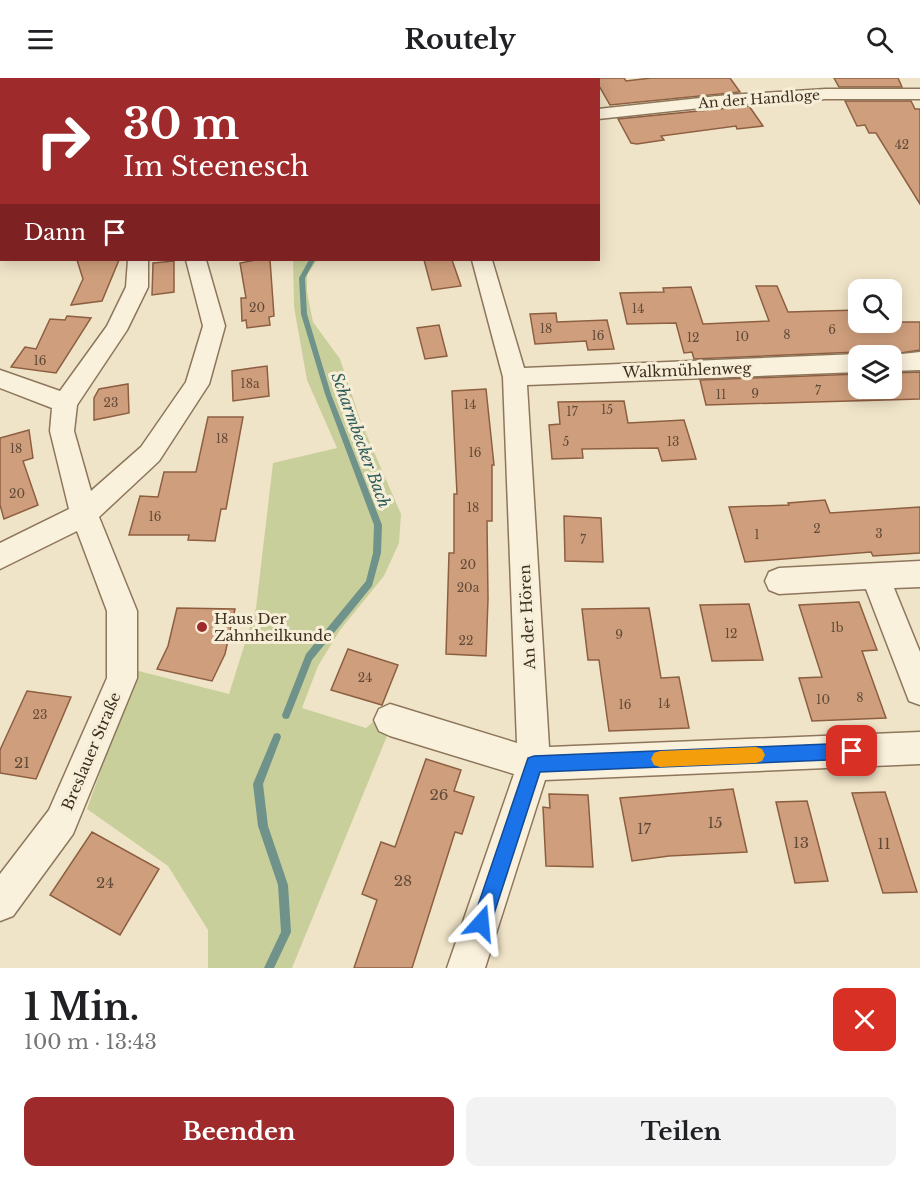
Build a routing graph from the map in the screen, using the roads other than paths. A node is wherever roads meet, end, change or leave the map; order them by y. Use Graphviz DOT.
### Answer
graph roads {
  1 [pos="920,94"];
  2 [pos="600,114"];
  3 [pos="138,261"];
  4 [pos="196,261"];
  5 [pos="482,261"];
  6 [pos="920,360"];
  7 [pos="902,361"];
  8 [pos="848,363"];
  9 [pos="515,377"];
  10 [pos="0,379"];
  11 [pos="65,403"];
  12 [pos="84,514"];
  13 [pos="0,557"];
  14 [pos="920,574"];
  15 [pos="875,576"];
  16 [pos="779,581"];
  17 [pos="920,690"];
  18 [pos="390,720"];
  19 [pos="920,748"];
  20 [pos="534,764"];
  21 [pos="0,903"];
  22 [pos="466,968"];
  1 -- 2 [label="street, An der Handloge"];
  3 -- 11 [label="street"];
  4 -- 12 [label="street"];
  5 -- 9 [label="street, An der Hören"];
  6 -- 7 [label="street"];
  8 -- 9 [label="street, Walkmühlenweg"];
  9 -- 20 [label="street, An der Hören"];
  10 -- 11 [label="street"];
  11 -- 12 [label="street, Breslauer Straße"];
  12 -- 13 [label="street"];
  12 -- 21 [label="street, Breslauer Straße"];
  14 -- 15 [label="street"];
  15 -- 16 [label="street"];
  15 -- 17 [label="street"];
  18 -- 20 [label="street"];
  19 -- 20 [label="street"];
  20 -- 22 [label="street, An der Hören"];
}
